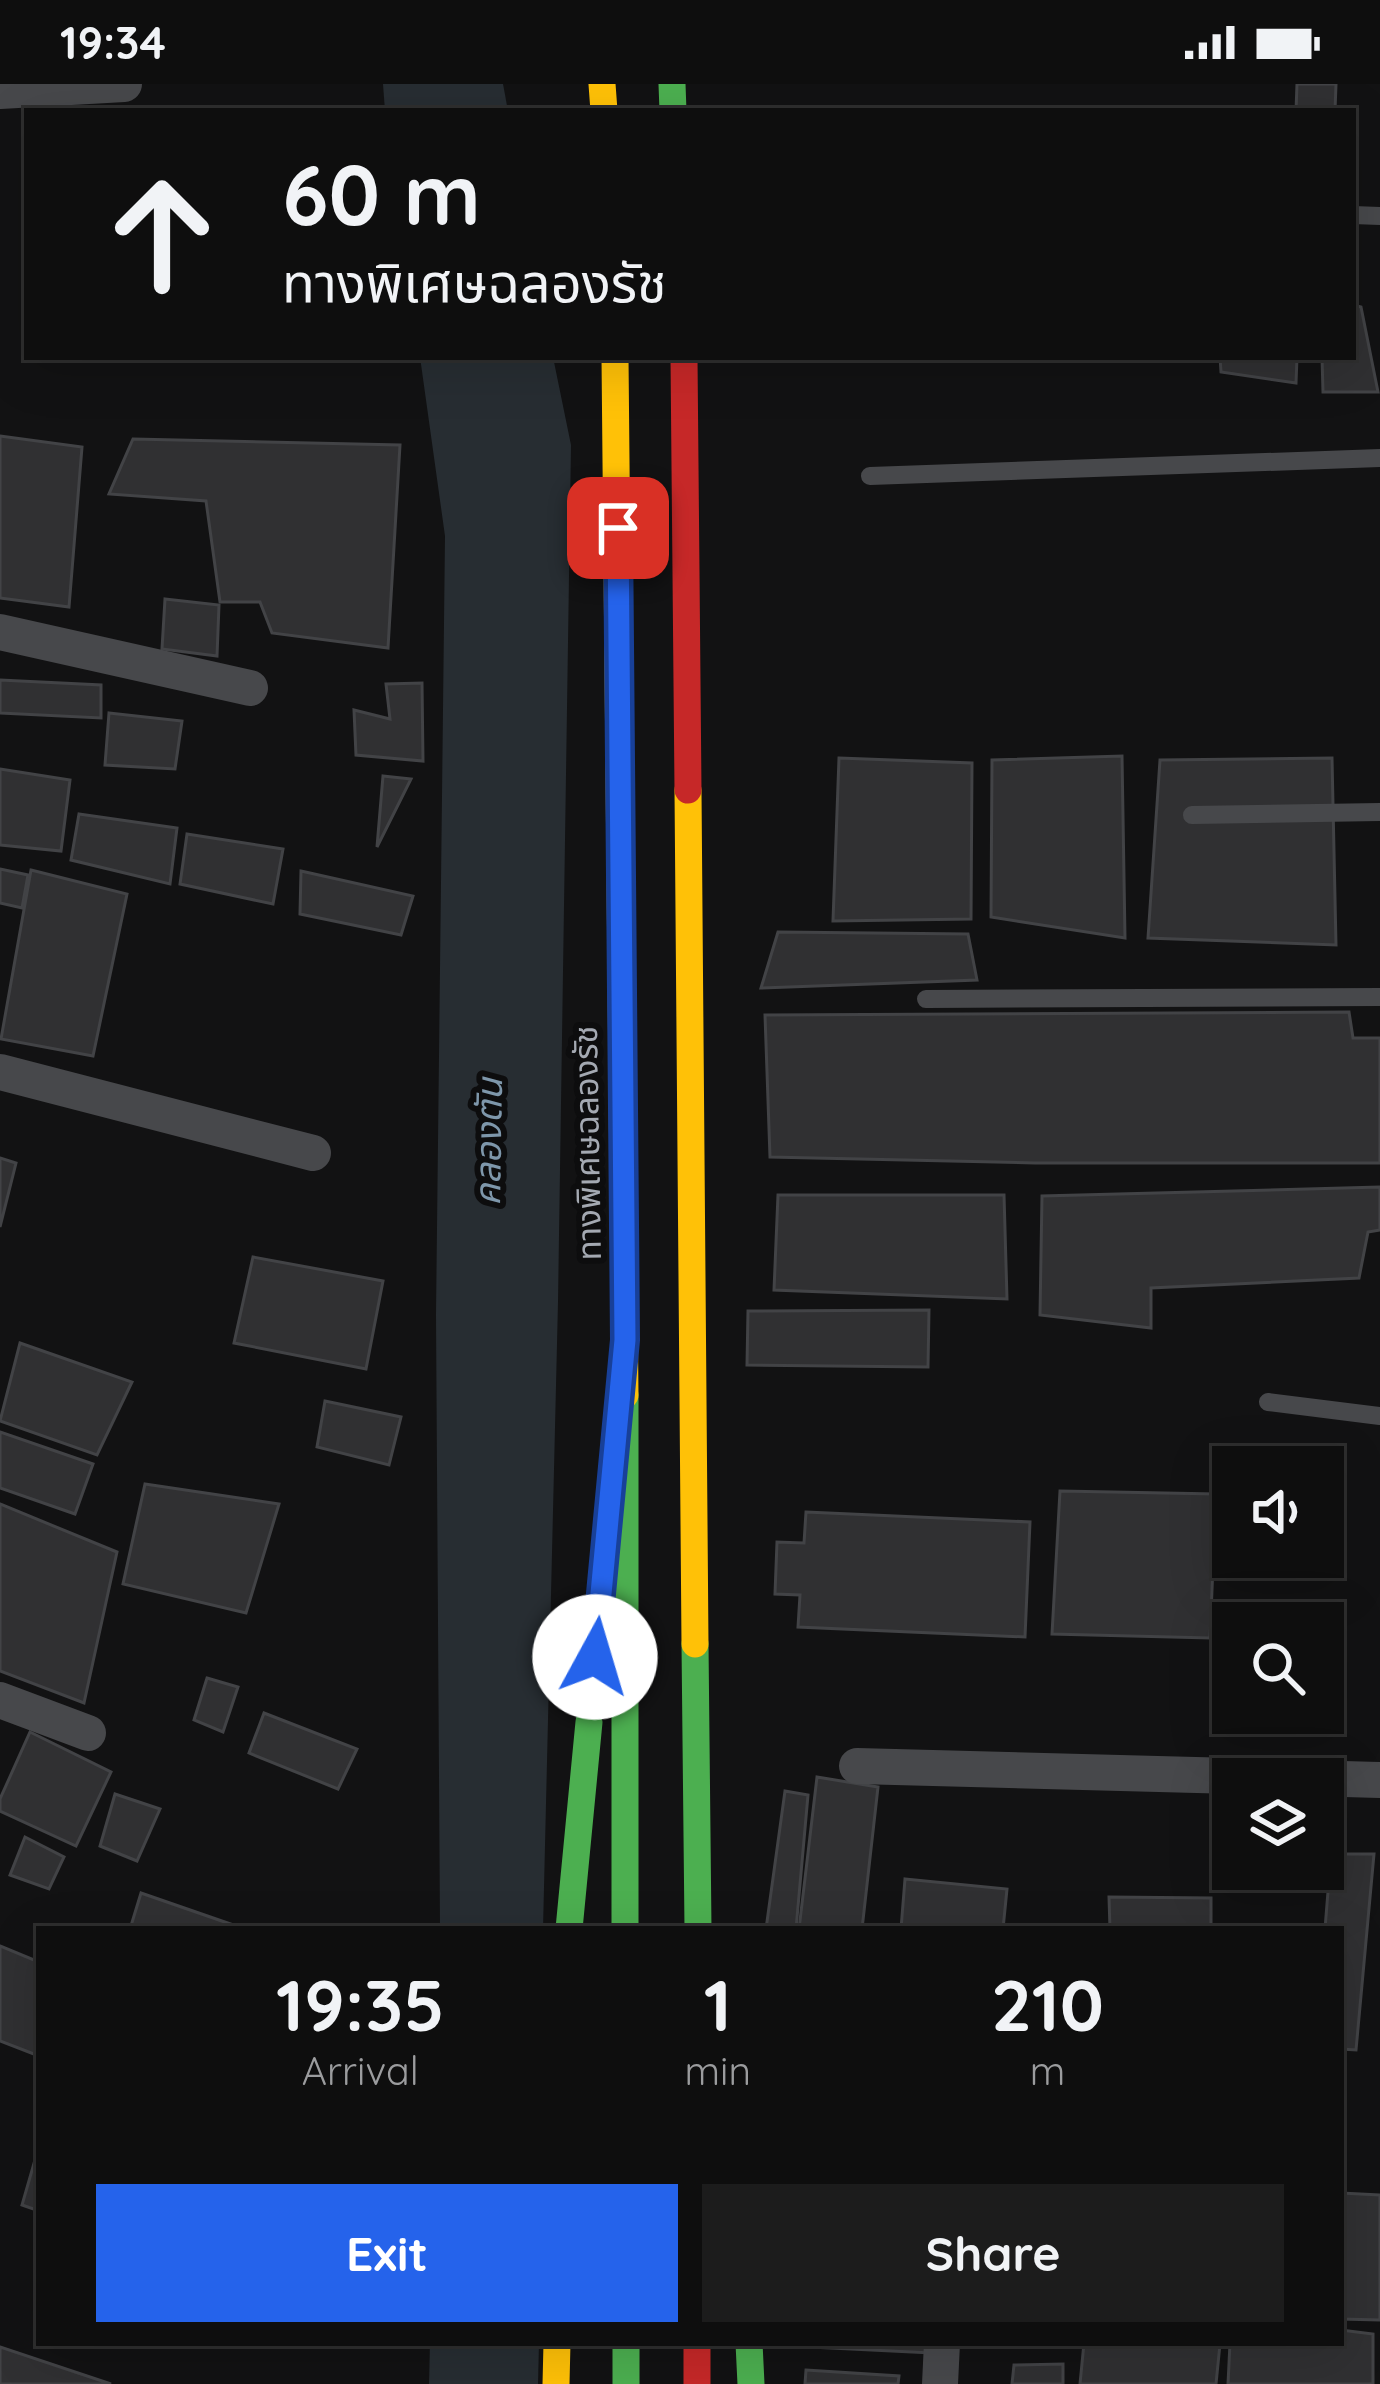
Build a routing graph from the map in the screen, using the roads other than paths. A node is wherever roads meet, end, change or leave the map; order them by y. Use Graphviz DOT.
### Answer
graph roads {
  1 [pos="124,84"];
  2 [pos="0,91"];
  3 [pos="615,360"];
  4 [pos="684,360"];
  5 [pos="1380,458"];
  6 [pos="870,476"];
  7 [pos="0,632"];
  8 [pos="250,688"];
  9 [pos="1380,812"];
  10 [pos="1192,815"];
  11 [pos="1380,997"];
  12 [pos="926,999"];
  13 [pos="0,1072"];
  14 [pos="313,1153"];
  15 [pos="625,1340"];
  16 [pos="1268,1402"];
  17 [pos="1380,1416"];
  18 [pos="598,1623"];
  19 [pos="592,1694"];
  20 [pos="0,1700"];
  21 [pos="88,1733"];
  22 [pos="857,1766"];
  23 [pos="698,1772"];
  24 [pos="1380,1780"];
  25 [pos="569,1926"];
  26 [pos="626,1926"];
  27 [pos="698,1926"];
  28 [pos="721,1926"];
  29 [pos="557,2346"];
  30 [pos="626,2346"];
  31 [pos="698,2346"];
  32 [pos="749,2346"];
  33 [pos="942,2346"];
  34 [pos="556,2384"];
  35 [pos="626,2384"];
  36 [pos="698,2384"];
  37 [pos="751,2384"];
  38 [pos="940,2384"];
  1 -- 2 [label="street"];
  3 -- 15 [label="highway, ทางพิเศษฉลองรัช"];
  4 -- 23 [label="highway"];
  5 -- 6 [label="lane"];
  7 -- 8 [label="street"];
  9 -- 10 [label="lane"];
  11 -- 12 [label="lane"];
  13 -- 14 [label="street"];
  15 -- 18 [label="highway"];
  15 -- 26 [label="highway, ทางพิเศษฉลองรัช"];
  16 -- 17 [label="lane"];
  19 -- 25 [label="highway"];
  20 -- 21 [label="street"];
  22 -- 24 [label="street"];
  23 -- 27 [label="highway"];
  23 -- 28 [label="highway"];
  29 -- 34 [label="highway"];
  30 -- 35 [label="highway"];
  31 -- 36 [label="highway"];
  32 -- 37 [label="highway"];
  33 -- 38 [label="street"];
}
